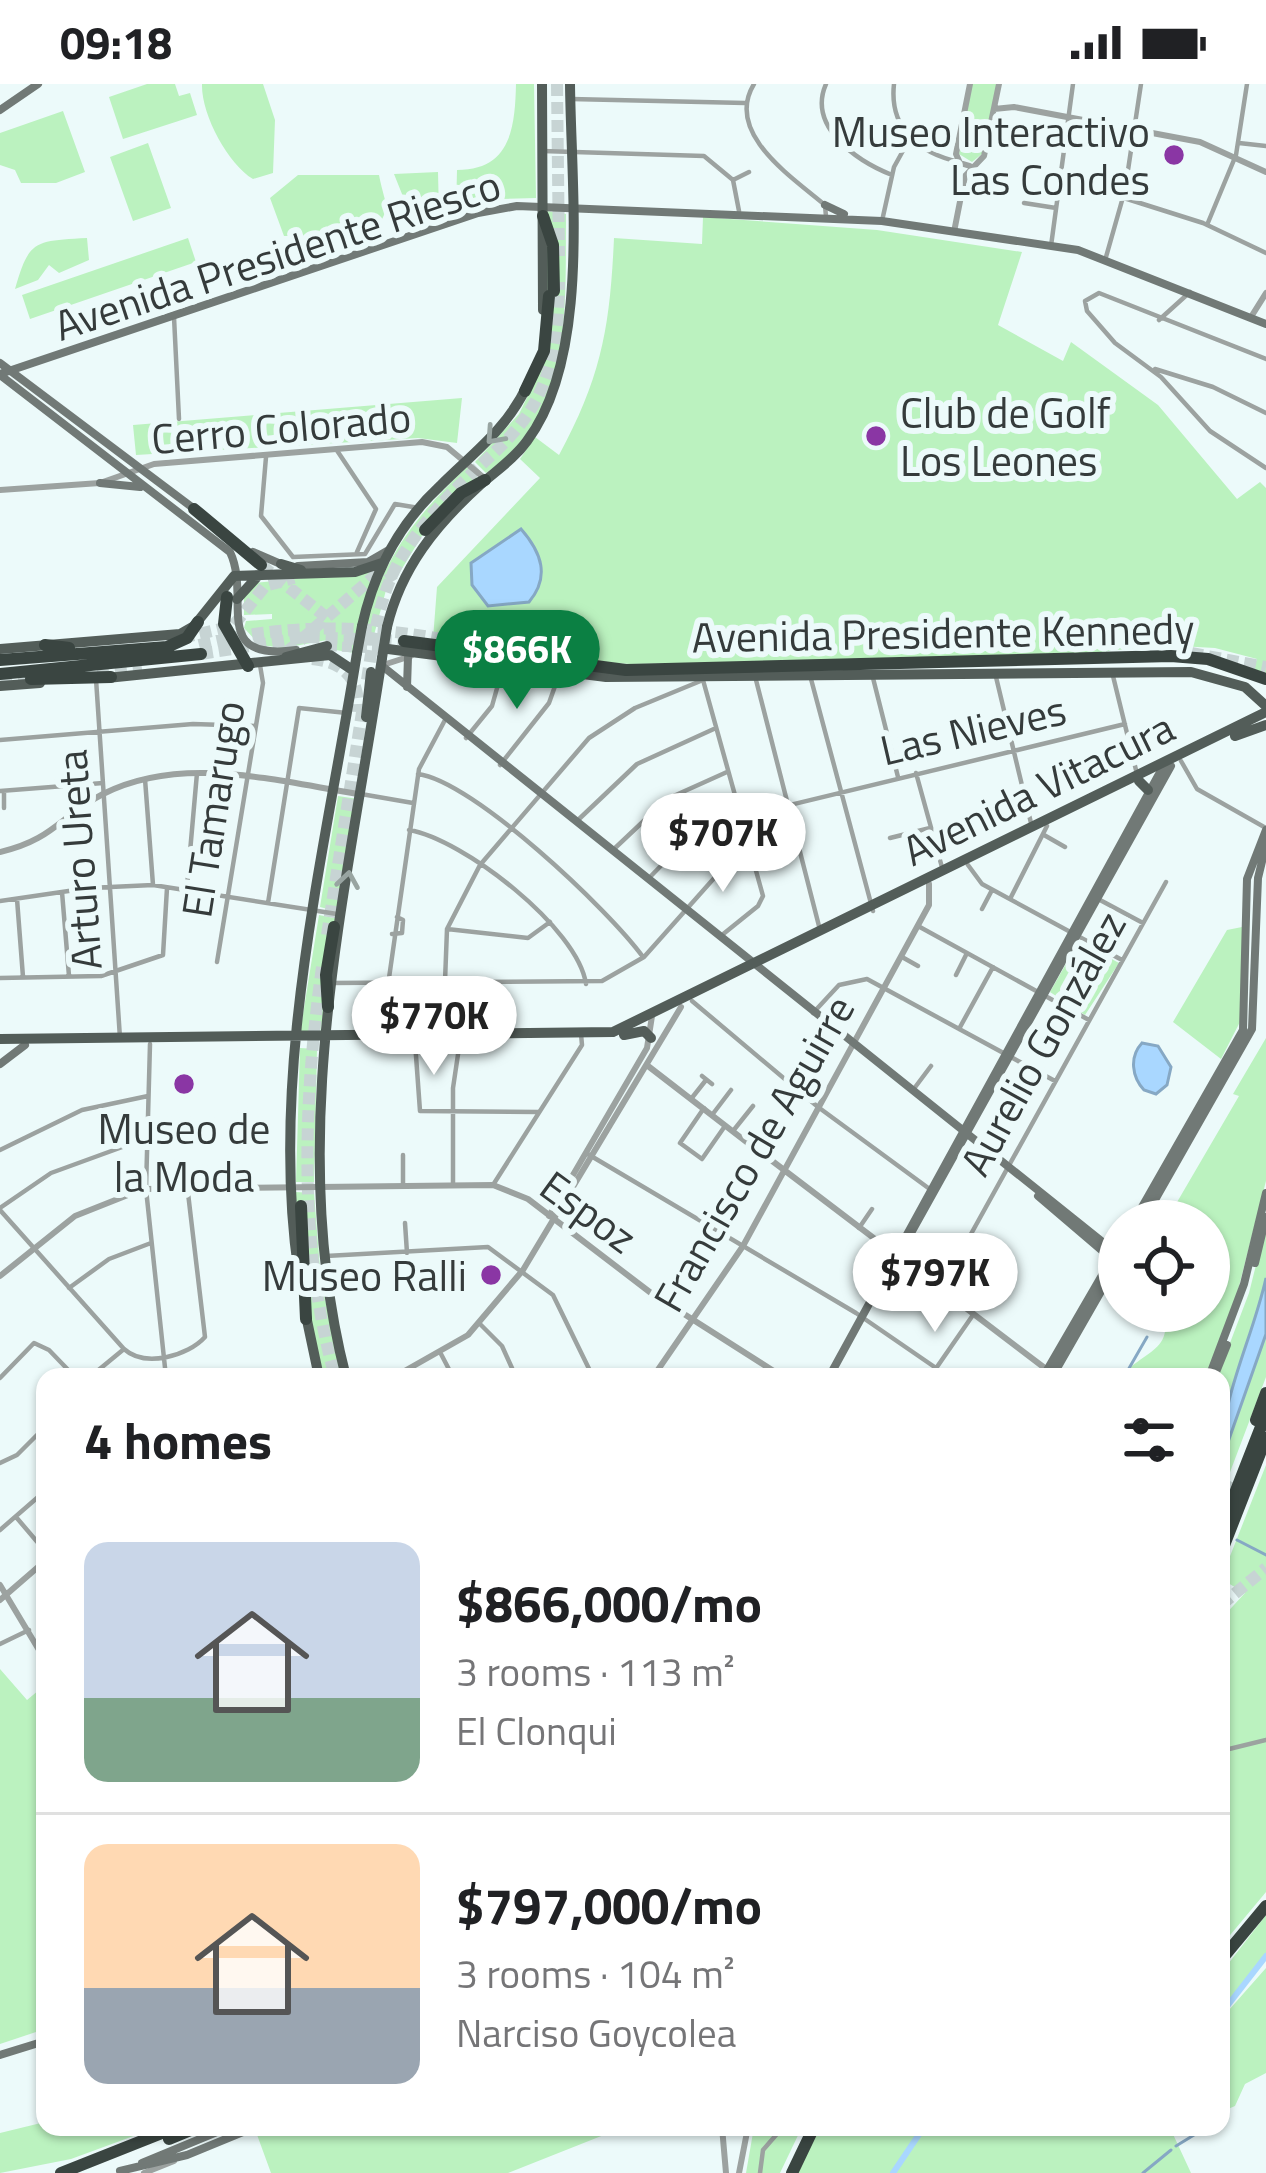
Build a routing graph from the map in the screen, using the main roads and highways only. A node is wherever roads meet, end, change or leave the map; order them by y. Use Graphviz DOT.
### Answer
graph roads {
  1 [pos="38,84"];
  2 [pos="542,84"];
  3 [pos="570,84"];
  4 [pos="0,110"];
  5 [pos="825,205"];
  6 [pos="569,206"];
  7 [pos="543,211"];
  8 [pos="856,219"];
  9 [pos="1266,324"];
  10 [pos="2,370"];
  11 [pos="525,392"];
  12 [pos="486,480"];
  13 [pos="100,483"];
  14 [pos="149,489"];
  15 [pos="194,508"];
  16 [pos="425,530"];
  17 [pos="392,545"];
  18 [pos="384,560"];
  19 [pos="365,566"];
  20 [pos="293,567"];
  21 [pos="263,569"];
  22 [pos="236,576"];
  23 [pos="394,582"];
  24 [pos="232,598"];
  25 [pos="198,622"];
  26 [pos="384,627"];
  27 [pos="404,640"];
  28 [pos="320,646"];
  29 [pos="53,650"];
  30 [pos="200,650"];
  31 [pos="470,651"];
  32 [pos="413,652"];
  33 [pos="383,656"];
  34 [pos="254,666"];
  35 [pos="0,667"];
  36 [pos="503,667"];
  37 [pos="534,669"];
  38 [pos="354,671"];
  39 [pos="724,675"];
  40 [pos="104,678"];
  41 [pos="397,679"];
  42 [pos="703,680"];
  43 [pos="1266,682"];
  44 [pos="378,687"];
  45 [pos="408,688"];
  46 [pos="1263,712"];
  47 [pos="366,762"];
  48 [pos="1174,763"];
  49 [pos="1139,783"];
  50 [pos="1266,829"];
  51 [pos="1266,845"];
  52 [pos="1122,848"];
  53 [pos="937,878"];
  54 [pos="872,909"];
  55 [pos="338,921"];
  56 [pos="1074,934"];
  57 [pos="754,967"];
  58 [pos="328,1006"];
  59 [pos="652,1018"];
  60 [pos="443,1035"];
  61 [pos="624,1035"];
  62 [pos="582,1037"];
  63 [pos="651,1038"];
  64 [pos="295,1040"];
  65 [pos="323,1040"];
  66 [pos="2,1041"];
  67 [pos="418,1042"];
  68 [pos="25,1045"];
  69 [pos="0,1064"];
  70 [pos="963,1134"];
  71 [pos="1266,1193"];
  72 [pos="1150,1200"];
  73 [pos="1150,1200"];
  74 [pos="301,1206"];
  75 [pos="1266,1217"];
  76 [pos="1098,1242"];
  77 [pos="1098,1289"];
  78 [pos="306,1319"];
  79 [pos="317,1368"];
  80 [pos="344,1368"];
  81 [pos="834,1368"];
  82 [pos="1053,1368"];
  83 [pos="1215,1368"];
  84 [pos="1216,1368"];
  85 [pos="1266,1393"];
  86 [pos="1266,1414"];
  87 [pos="1266,1438"];
  88 [pos="1266,1451"];
  89 [pos="1241,1491"];
  90 [pos="1230,1512"];
  91 [pos="1230,1525"];
  92 [pos="1266,1906"];
  93 [pos="1230,1949"];
  94 [pos="36,2044"];
  95 [pos="0,2056"];
  96 [pos="156,2136"];
  97 [pos="173,2136"];
  98 [pos="207,2136"];
  99 [pos="232,2136"];
  100 [pos="805,2136"];
  101 [pos="72,2172"];
  102 [pos="117,2172"];
  103 [pos="48,2173"];
  104 [pos="788,2173"];
  1 -- 4 [label="main road"];
  2 -- 7 [label="main road"];
  3 -- 6 [label="main road"];
  5 -- 8 [label="main road"];
  6 -- 7 [label="main road, Avenida Presidente Riesco"];
  6 -- 8 [label="main road, Avenida Presidente Riesco"];
  6 -- 12 [label="main road"];
  7 -- 10 [label="main road, Avenida Presidente Riesco"];
  7 -- 11 [label="main road"];
  7 -- 11 [label="highway"];
  8 -- 9 [label="main road, Avenida Presidente Riesco"];
  10 -- 14 [label="main road"];
  10 -- 15 [label="main road"];
  11 -- 17 [label="main road, one-way"];
  12 -- 16 [label="highway"];
  12 -- 26 [label="main road"];
  13 -- 14 [label="main road"];
  14 -- 22 [label="main road"];
  15 -- 20 [label="main road"];
  15 -- 21 [label="highway"];
  17 -- 18 [label="main road"];
  17 -- 20 [label="main road"];
  18 -- 20 [label="main road"];
  18 -- 38 [label="main road, bridge"];
  19 -- 20 [label="main road"];
  20 -- 21 [label="main road"];
  20 -- 24 [label="main road"];
  21 -- 22 [label="main road"];
  22 -- 24 [label="main road"];
  22 -- 25 [label="main road"];
  23 -- 26 [label="main road"];
  24 -- 28 [label="main road"];
  24 -- 34 [label="highway"];
  25 -- 29 [label="main road"];
  25 -- 29 [label="highway"];
  26 -- 33 [label="main road, bridge"];
  27 -- 31 [label="highway, Avenida Presidente Kennedy"];
  28 -- 34 [label="main road"];
  29 -- 35 [label="highway"];
  30 -- 35 [label="highway"];
  31 -- 32 [label="highway"];
  31 -- 43 [label="highway, Avenida Presidente Kennedy"];
  32 -- 33 [label="highway"];
  32 -- 45 [label="main road"];
  33 -- 37 [label="main road"];
  33 -- 41 [label="main road"];
  33 -- 44 [label="main road"];
  33 -- 47 [label="main road"];
  34 -- 38 [label="main road"];
  34 -- 40 [label="main road"];
  35 -- 40 [label="highway"];
  36 -- 37 [label="main road"];
  37 -- 39 [label="main road"];
  38 -- 64 [label="main road"];
  39 -- 42 [label="main road"];
  39 -- 46 [label="main road"];
  41 -- 44 [label="main road"];
  41 -- 45 [label="main road"];
  44 -- 47 [label="main road"];
  45 -- 57 [label="main road"];
  46 -- 48 [label="main road, Avenida Vitacura"];
  55 -- 47 [label="main road, one-way"];
  48 -- 49 [label="main road, Avenida Vitacura"];
  48 -- 49 [label="main road, Avenida Vitacura"];
  48 -- 52 [label="main road"];
  49 -- 52 [label="main road"];
  49 -- 53 [label="main road, Avenida Vitacura"];
  49 -- 53 [label="main road, Avenida Vitacura"];
  50 -- 72 [label="main road"];
  51 -- 73 [label="main road"];
  52 -- 56 [label="main road"];
  52 -- 56 [label="main road"];
  53 -- 54 [label="main road, Avenida Vitacura"];
  53 -- 54 [label="main road, Avenida Vitacura"];
  54 -- 57 [label="main road, Avenida Vitacura"];
  54 -- 57 [label="main road, Avenida Vitacura"];
  55 -- 58 [label="main road"];
  55 -- 58 [label="highway"];
  56 -- 70 [label="main road"];
  57 -- 59 [label="main road, Avenida Vitacura"];
  57 -- 59 [label="main road, Avenida Vitacura"];
  57 -- 70 [label="main road"];
  58 -- 65 [label="main road"];
  59 -- 61 [label="main road, Avenida Vitacura"];
  59 -- 62 [label="main road, Avenida Vitacura"];
  60 -- 62 [label="main road, Avenida Vitacura"];
  60 -- 65 [label="main road, Avenida Vitacura"];
  60 -- 67 [label="main road"];
  61 -- 62 [label="main road, Avenida Vitacura"];
  61 -- 63 [label="main road"];
  62 -- 67 [label="main road, Avenida Vitacura"];
  64 -- 65 [label="main road, Avenida Vitacura"];
  64 -- 66 [label="main road, Avenida Vitacura"];
  64 -- 68 [label="main road, Avenida Vitacura"];
  64 -- 78 [label="main road"];
  65 -- 67 [label="main road, Avenida Vitacura"];
  65 -- 80 [label="main road"];
  66 -- 68 [label="main road, Avenida Vitacura"];
  68 -- 69 [label="main road"];
  70 -- 76 [label="main road"];
  70 -- 81 [label="main road"];
  71 -- 83 [label="main road"];
  74 -- 78 [label="highway"];
  75 -- 84 [label="main road"];
  77 -- 82 [label="main road"];
  78 -- 79 [label="main road"];
  85 -- 89 [label="highway"];
  86 -- 89 [label="highway"];
  87 -- 89 [label="highway"];
  88 -- 89 [label="highway"];
  89 -- 90 [label="highway"];
  89 -- 91 [label="highway"];
  92 -- 93 [label="highway"];
  94 -- 95 [label="main road"];
  96 -- 101 [label="highway"];
  97 -- 101 [label="highway"];
  98 -- 102 [label="main road"];
  99 -- 102 [label="main road"];
  100 -- 104 [label="highway"];
  101 -- 103 [label="highway"];
}
